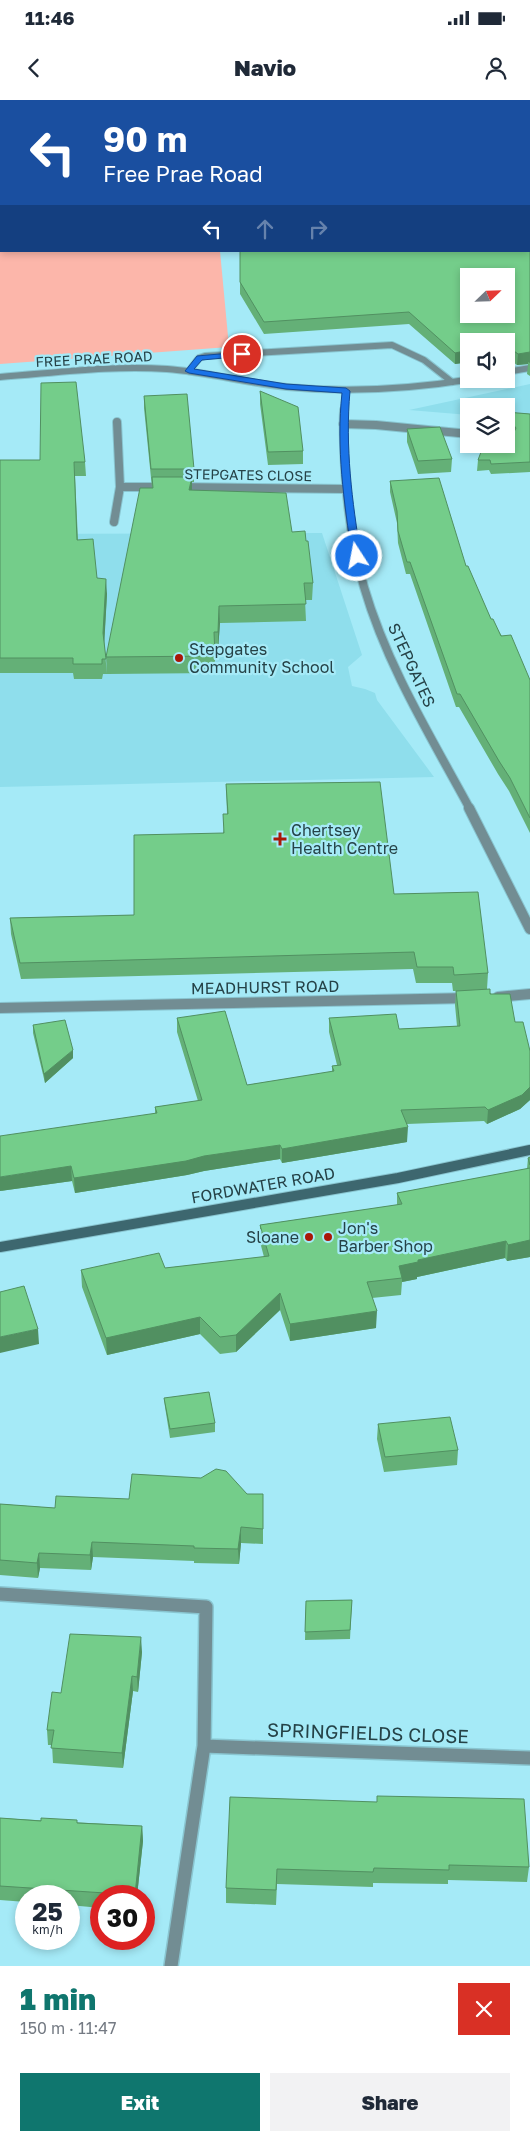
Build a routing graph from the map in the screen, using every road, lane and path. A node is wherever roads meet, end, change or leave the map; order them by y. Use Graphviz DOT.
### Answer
graph roads {
  1 [pos="530,368"];
  2 [pos="515,370"];
  3 [pos="189,371"];
  4 [pos="0,377"];
  5 [pos="460,381"];
  6 [pos="452,382"];
  7 [pos="346,391"];
  8 [pos="117,422"];
  9 [pos="343,424"];
  10 [pos="460,433"];
  11 [pos="120,488"];
  12 [pos="346,489"];
  13 [pos="114,522"];
  14 [pos="530,929"];
  15 [pos="530,994"];
  16 [pos="0,1008"];
  17 [pos="530,1150"];
  18 [pos="0,1247"];
  19 [pos="0,1594"];
  20 [pos="204,1746"];
  21 [pos="530,1758"];
  22 [pos="171,1966"];
  1 -- 2 [label="street"];
  3 -- 4 [label="street, FREE PRAE ROAD"];
  3 -- 6 [label="street"];
  3 -- 7 [label="street, FREE PRAE ROAD"];
  5 -- 6 [label="street, FREE PRAE ROAD"];
  6 -- 7 [label="street, FREE PRAE ROAD"];
  7 -- 9 [label="street, STEPGATES"];
  8 -- 11 [label="street"];
  9 -- 10 [label="street"];
  9 -- 12 [label="street, STEPGATES"];
  11 -- 12 [label="street, STEPGATES CLOSE"];
  11 -- 13 [label="street"];
  12 -- 14 [label="street, STEPGATES"];
  15 -- 16 [label="street, MEADHURST ROAD"];
  17 -- 18 [label="main road, FORDWATER ROAD"];
  19 -- 20 [label="street"];
  20 -- 21 [label="street, SPRINGFIELDS CLOSE"];
  20 -- 22 [label="street"];
}
